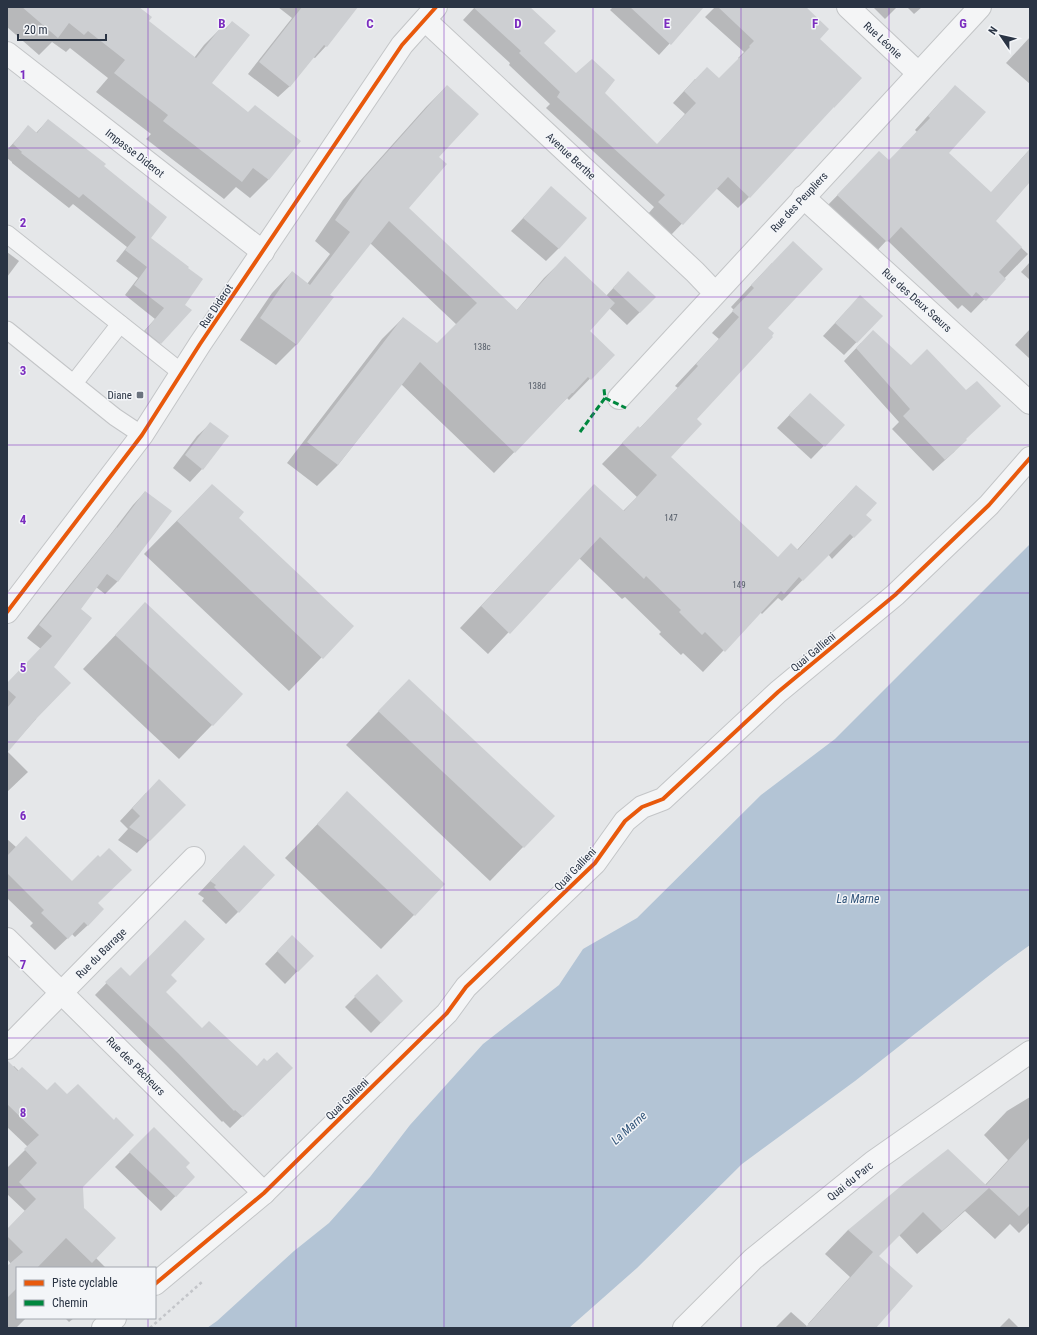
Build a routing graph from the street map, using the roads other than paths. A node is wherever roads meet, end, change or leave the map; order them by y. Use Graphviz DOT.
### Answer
graph roads {
  1 [pos="848,7"];
  2 [pos="980,7"];
  3 [pos="431,14"];
  4 [pos="7,53"];
  5 [pos="918,73"];
  6 [pos="804,197"];
  7 [pos="7,234"];
  8 [pos="263,252"];
  9 [pos="715,293"];
  10 [pos="120,324"];
  11 [pos="7,330"];
  12 [pos="182,373"];
  13 [pos="74,383"];
  14 [pos="619,398"];
  15 [pos="1030,403"];
  16 [pos="142,435"];
  17 [pos="1030,458"];
  18 [pos="7,612"];
  19 [pos="194,858"];
  20 [pos="7,939"];
  21 [pos="62,992"];
  22 [pos="7,1048"];
  23 [pos="1030,1052"];
  24 [pos="264,1193"];
  25 [pos="156,1283"];
  26 [pos="114,1319"];
  27 [pos="103,1328"];
  28 [pos="684,1328"];
  1 -- 5 [label="street, Rue Léonie"];
  2 -- 5 [label="street, Rue des Peupliers"];
  3 -- 8 [label="street, Rue Diderot"];
  3 -- 9 [label="street, Avenue Berthe"];
  4 -- 8 [label="street, Impasse Diderot"];
  5 -- 6 [label="street, Rue des Peupliers"];
  6 -- 9 [label="street, Rue des Peupliers"];
  6 -- 15 [label="street, Rue des Deux Sœurs"];
  7 -- 10 [label="lane"];
  8 -- 12 [label="street, Rue Diderot"];
  9 -- 14 [label="street, Rue des Peupliers"];
  10 -- 12 [label="lane"];
  10 -- 13 [label="lane"];
  11 -- 13 [label="lane"];
  12 -- 16 [label="street, Rue Diderot"];
  13 -- 16 [label="lane"];
  16 -- 18 [label="street, Rue Diderot"];
  17 -- 24 [label="street, Quai Gallieni"];
  19 -- 21 [label="street, Rue du Barrage"];
  20 -- 21 [label="street, Rue des Pêcheurs"];
  21 -- 22 [label="street, Rue du Barrage"];
  21 -- 24 [label="street, Rue des Pêcheurs"];
  23 -- 28 [label="street, Quai du Parc"];
  24 -- 25 [label="street, Quai Gallieni"];
  26 -- 27 [label="street"];
}
